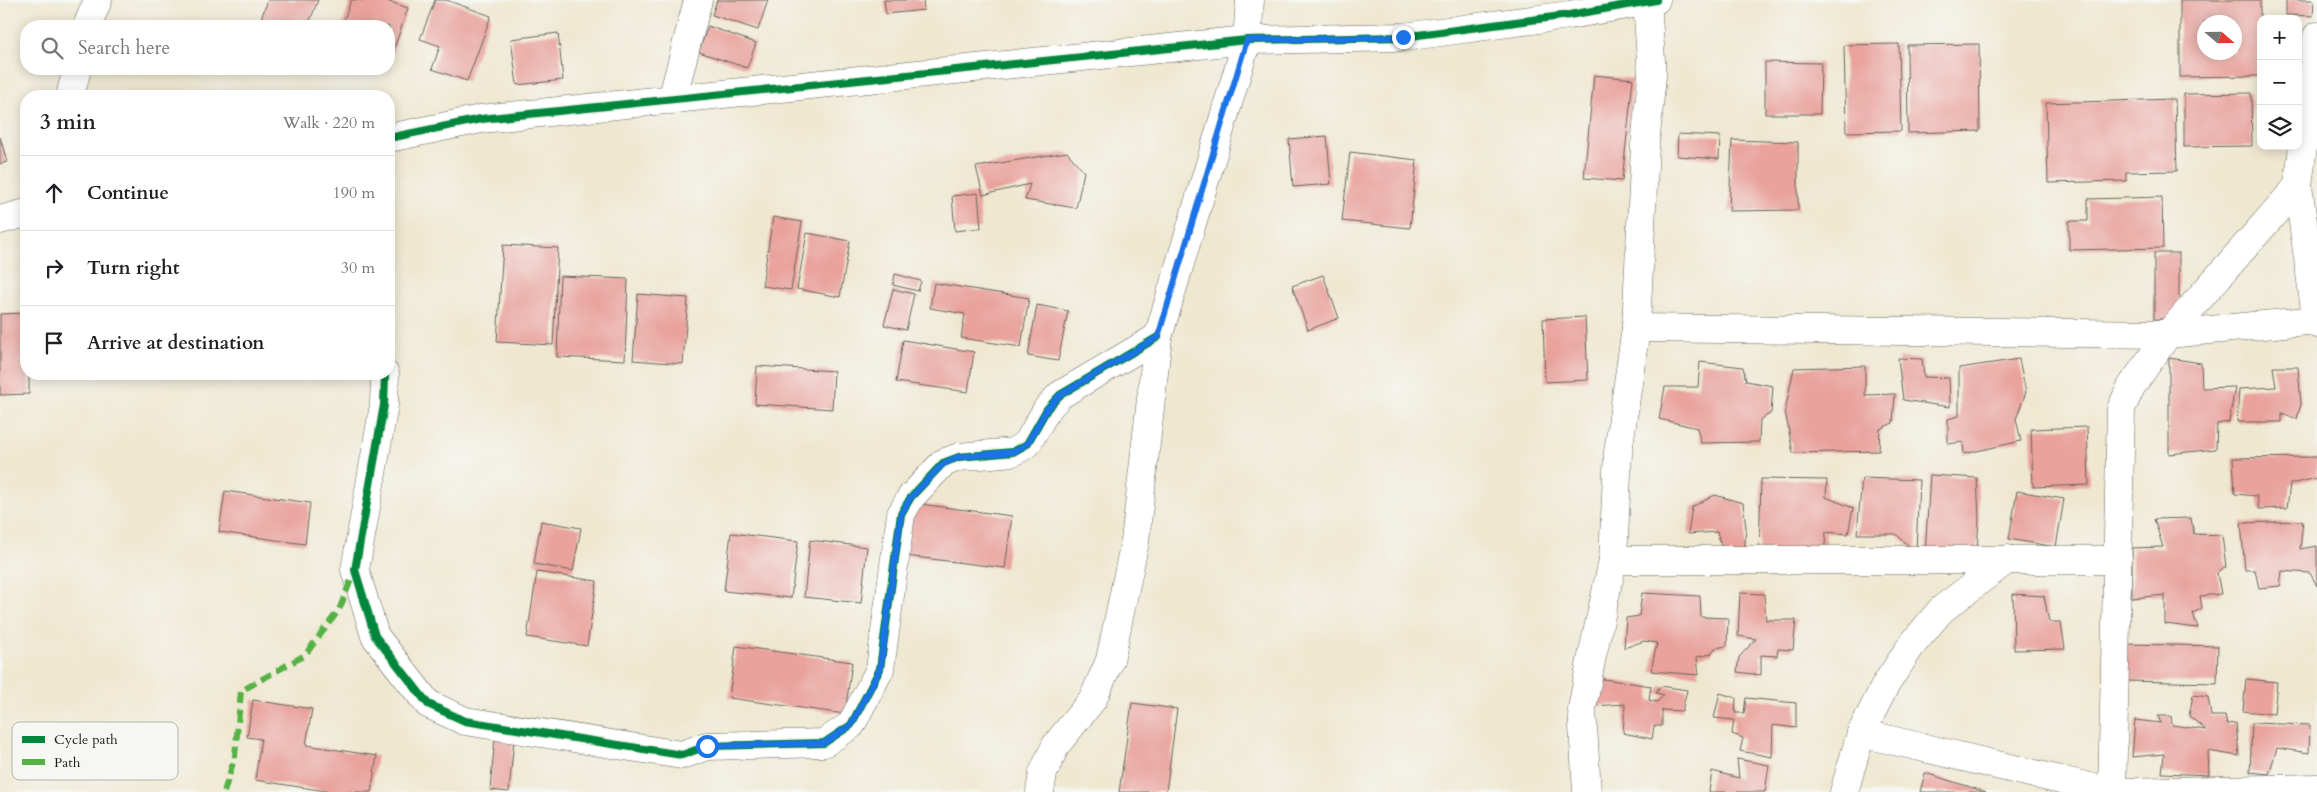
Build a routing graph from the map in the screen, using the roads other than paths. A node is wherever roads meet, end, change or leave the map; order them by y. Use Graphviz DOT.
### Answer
graph roads {
  1 [pos="98,0"];
  2 [pos="698,0"];
  3 [pos="1250,0"];
  4 [pos="1652,1"];
  5 [pos="1568,7"];
  6 [pos="90,20"];
  7 [pos="2317,36"];
  8 [pos="1247,40"];
  9 [pos="75,75"];
  10 [pos="72,90"];
  11 [pos="672,100"];
  12 [pos="395,137"];
  13 [pos="2298,186"];
  14 [pos="20,215"];
  15 [pos="0,220"];
  16 [pos="2317,320"];
  17 [pos="2317,324"];
  18 [pos="1636,328"];
  19 [pos="2168,334"];
  20 [pos="1158,337"];
  21 [pos="385,380"];
  22 [pos="2008,559"];
  23 [pos="1613,560"];
  24 [pos="2118,560"];
  25 [pos="1861,733"];
  26 [pos="2317,788"];
  27 [pos="1040,792"];
  28 [pos="1587,792"];
  29 [pos="1844,792"];
  30 [pos="2111,792"];
  31 [pos="2118,792"];
  1 -- 6 [label="street"];
  2 -- 11 [label="street"];
  3 -- 8 [label="street"];
  4 -- 5 [label="street"];
  4 -- 18 [label="street"];
  5 -- 8 [label="street"];
  7 -- 13 [label="street"];
  8 -- 11 [label="street"];
  8 -- 20 [label="street"];
  9 -- 10 [label="street"];
  11 -- 12 [label="street"];
  13 -- 16 [label="street"];
  13 -- 19 [label="street"];
  14 -- 15 [label="street"];
  16 -- 17 [label="street"];
  16 -- 19 [label="street"];
  18 -- 19 [label="street"];
  18 -- 23 [label="street"];
  19 -- 24 [label="street"];
  20 -- 21 [label="street"];
  20 -- 27 [label="street"];
  22 -- 23 [label="street"];
  22 -- 24 [label="street"];
  22 -- 25 [label="street"];
  23 -- 28 [label="street"];
  24 -- 30 [label="street"];
  25 -- 29 [label="street"];
  25 -- 30 [label="street"];
  26 -- 31 [label="street"];
}
